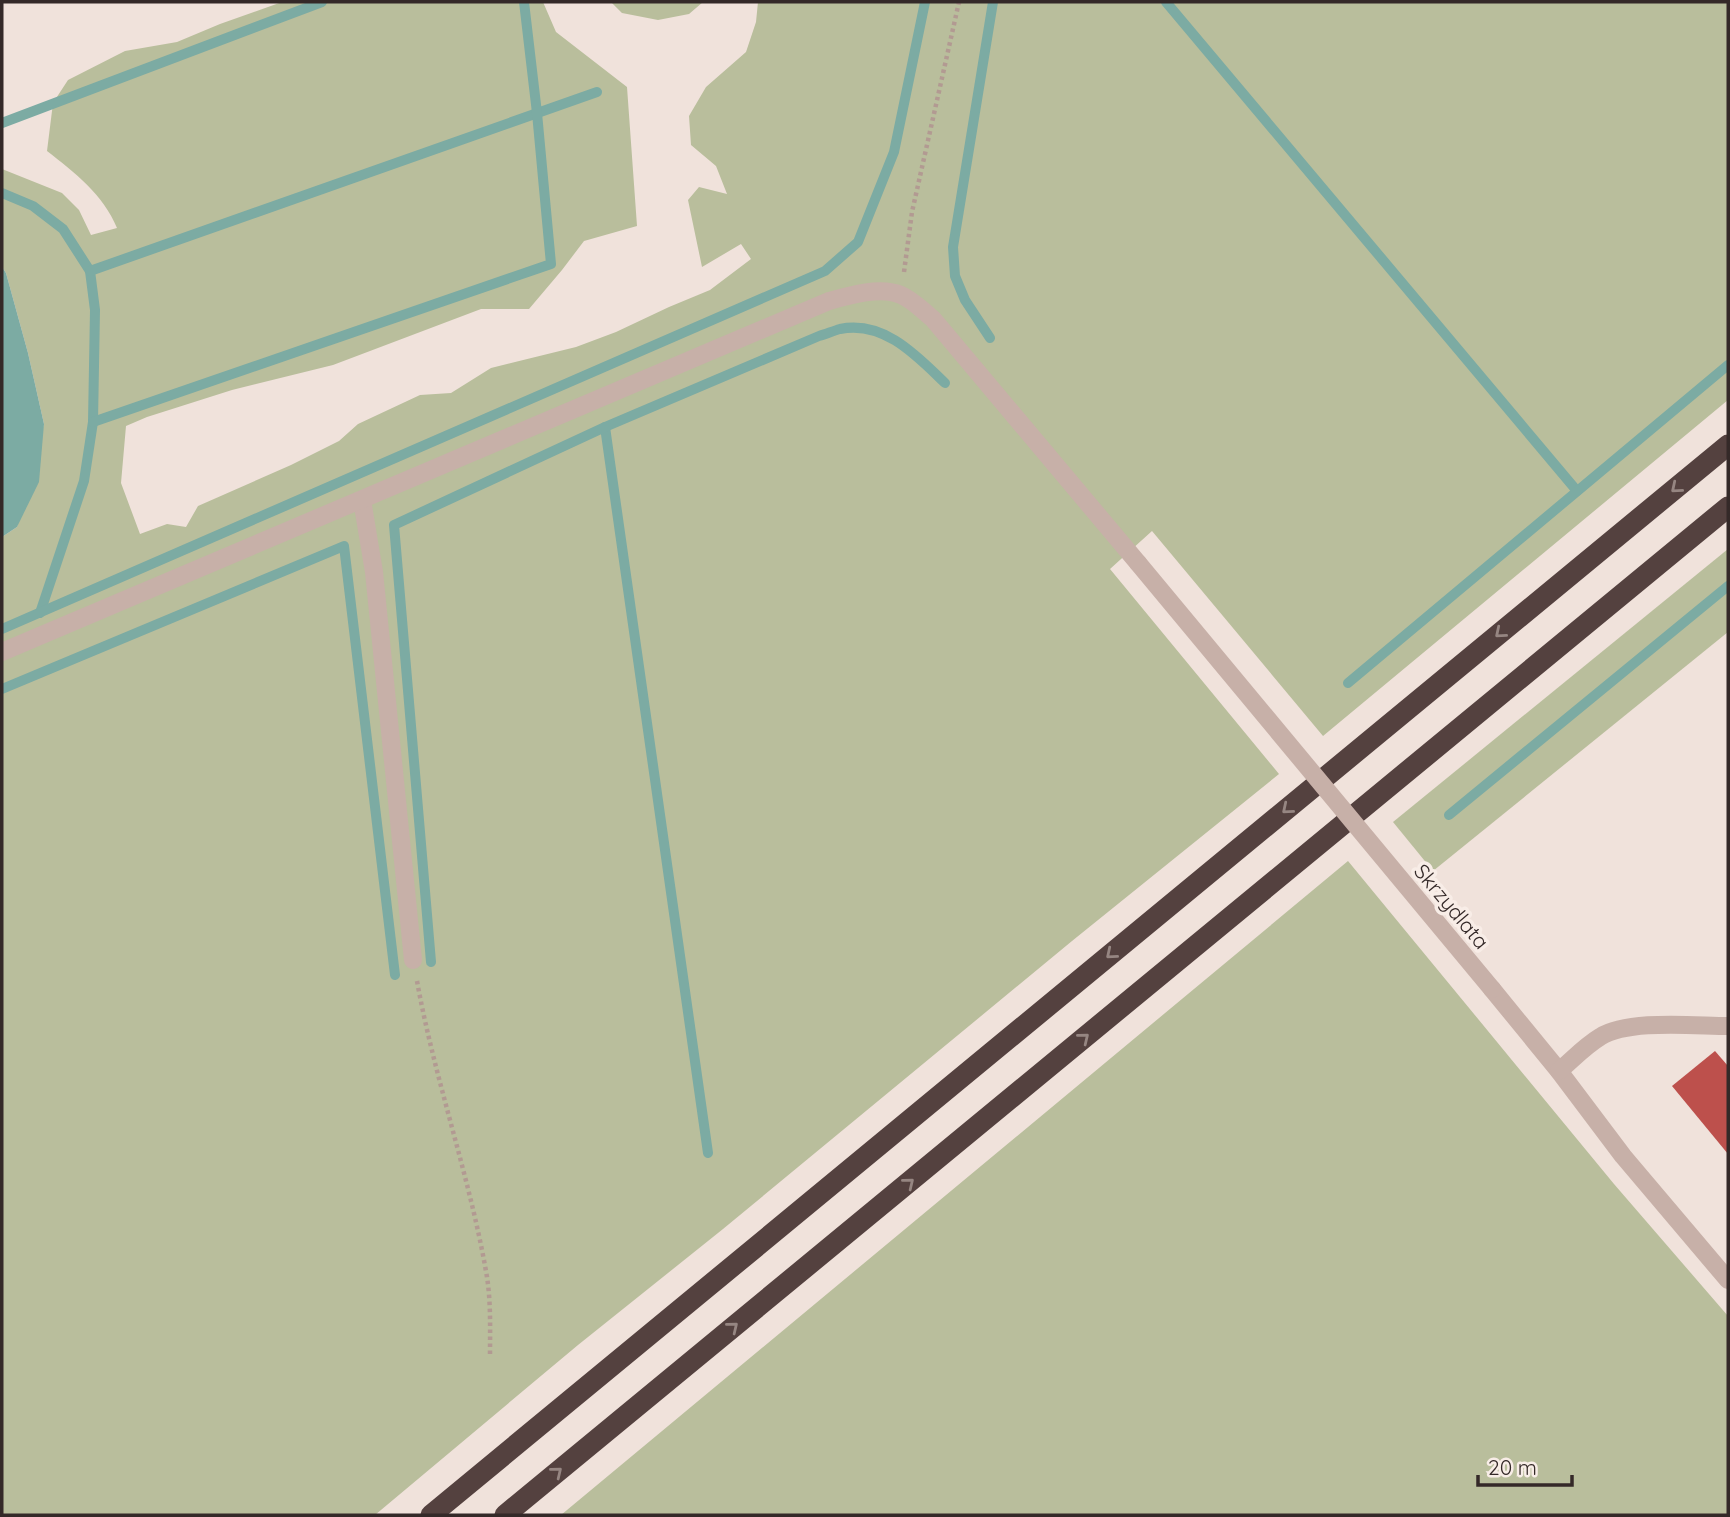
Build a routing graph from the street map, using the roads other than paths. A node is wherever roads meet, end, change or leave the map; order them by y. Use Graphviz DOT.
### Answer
graph roads {
  1 [pos="1728,445"];
  2 [pos="362,500"];
  3 [pos="1728,507"];
  4 [pos="2,652"];
  5 [pos="413,960"];
  6 [pos="1728,1026"];
  7 [pos="1559,1071"];
  8 [pos="1728,1280"];
  9 [pos="431,1515"];
  10 [pos="505,1515"];
  1 -- 9 [label="highway, one-way"];
  2 -- 4 [label="street"];
  2 -- 5 [label="street"];
  2 -- 7 [label="street, Skrzydlata, bridge"];
  10 -- 3 [label="highway, one-way"];
  6 -- 7 [label="street"];
  7 -- 8 [label="street, Skrzydlata"];
}
